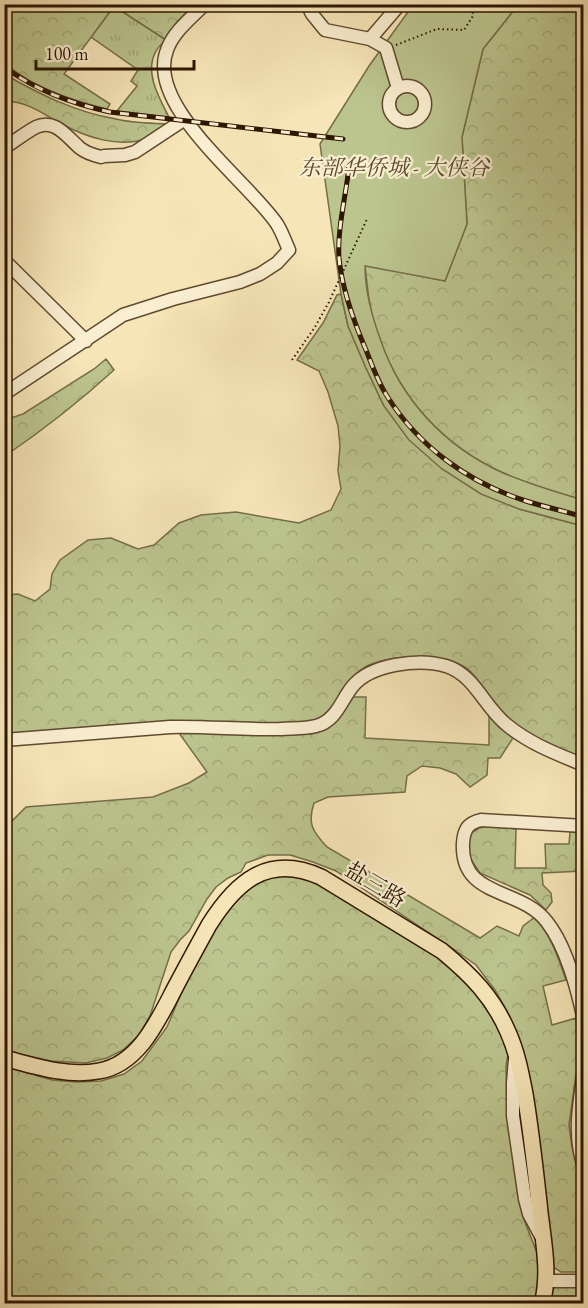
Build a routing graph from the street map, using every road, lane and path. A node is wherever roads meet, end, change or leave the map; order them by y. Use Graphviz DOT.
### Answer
graph roads {
  1 [pos="205,4"];
  2 [pos="307,4"];
  3 [pos="400,4"];
  4 [pos="472,4"];
  5 [pos="370,39"];
  6 [pos="386,48"];
  7 [pos="398,88"];
  8 [pos="185,119"];
  9 [pos="4,148"];
  10 [pos="368,219"];
  11 [pos="4,260"];
  12 [pos="86,341"];
  13 [pos="292,360"];
  14 [pos="4,394"];
  15 [pos="4,740"];
  16 [pos="584,765"];
  17 [pos="584,826"];
  18 [pos="584,1021"];
  19 [pos="4,1058"];
  20 [pos="584,1072"];
  21 [pos="584,1167"];
  22 [pos="546,1281"];
  23 [pos="584,1281"];
  24 [pos="542,1304"];
  1 -- 8 [label="street"];
  2 -- 5 [label="street"];
  3 -- 5 [label="street"];
  4 -- 6 [label="path"];
  5 -- 6 [label="street"];
  6 -- 7 [label="street"];
  8 -- 9 [label="street"];
  8 -- 12 [label="street"];
  10 -- 13 [label="path, bridge"];
  11 -- 12 [label="street"];
  12 -- 14 [label="street"];
  15 -- 16 [label="street"];
  17 -- 18 [label="street"];
  19 -- 22 [label="main road, 盐三路"];
  20 -- 21 [label="street"];
  22 -- 23 [label="street"];
  22 -- 24 [label="main road, 盐三路"];
}
